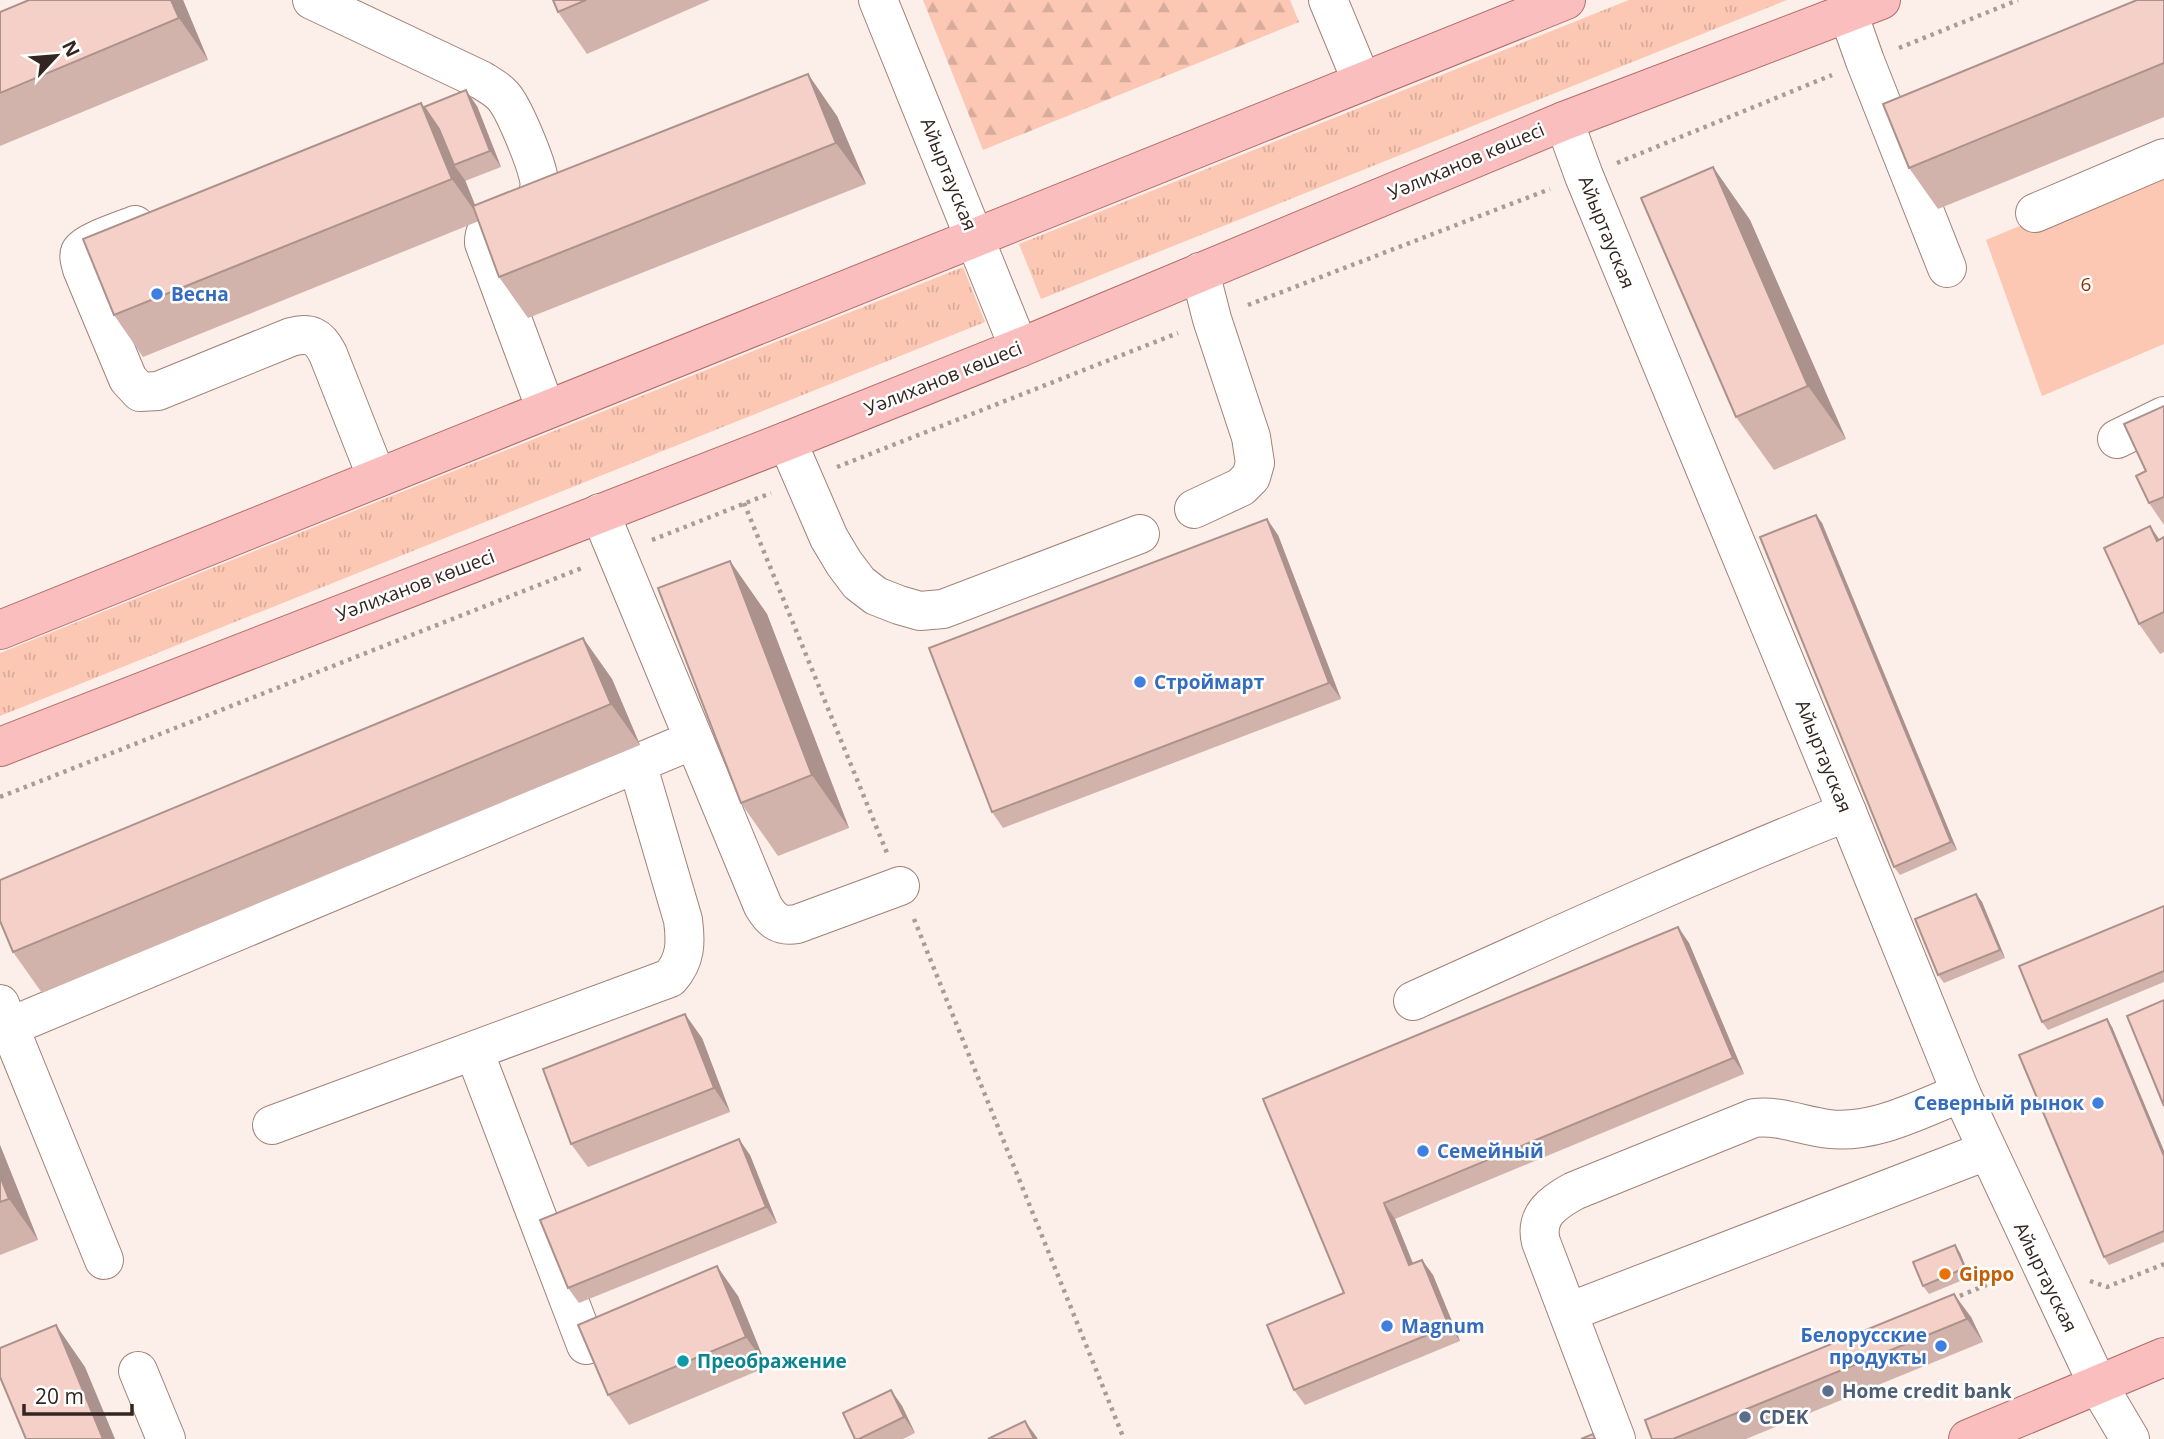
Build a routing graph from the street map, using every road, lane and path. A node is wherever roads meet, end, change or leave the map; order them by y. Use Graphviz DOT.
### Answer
graph roads {
  1 [pos="312,0"];
  2 [pos="878,0"];
  3 [pos="1328,0"];
  4 [pos="1566,0"];
  5 [pos="2018,0"];
  6 [pos="1857,4"];
  7 [pos="1865,61"];
  8 [pos="1362,82"];
  9 [pos="1564,121"];
  10 [pos="2164,158"];
  11 [pos="1584,176"];
  12 [pos="167,211"];
  13 [pos="2035,213"];
  14 [pos="975,238"];
  15 [pos="1947,268"];
  16 [pos="1200,272"];
  17 [pos="1212,319"];
  18 [pos="1019,348"];
  19 [pos="546,410"];
  20 [pos="2164,416"];
  21 [pos="2117,439"];
  22 [pos="787,441"];
  23 [pos="377,478"];
  24 [pos="804,480"];
  25 [pos="744,503"];
  26 [pos="1194,509"];
  27 [pos="600,513"];
  28 [pos="1140,534"];
  29 [pos="618,554"];
  30 [pos="0,630"];
  31 [pos="693,740"];
  32 [pos="0,747"];
  33 [pos="637,763"];
  34 [pos="0,797"];
  35 [pos="1847,812"];
  36 [pos="900,886"];
  37 [pos="1413,1001"];
  38 [pos="5,1015"];
  39 [pos="474,1051"];
  40 [pos="1961,1093"];
  41 [pos="272,1125"];
  42 [pos="1986,1151"];
  43 [pos="104,1260"];
  44 [pos="2039,1264"];
  45 [pos="2164,1264"];
  46 [pos="1949,1300"];
  47 [pos="1569,1312"];
  48 [pos="586,1345"];
  49 [pos="2164,1357"];
  50 [pos="138,1371"];
  51 [pos="2098,1385"];
  52 [pos="166,1439"];
  53 [pos="1124,1439"];
  54 [pos="1616,1439"];
  55 [pos="1968,1439"];
  56 [pos="2130,1439"];
  1 -- 19 [label="street"];
  2 -- 14 [label="street, Айыртауская"];
  3 -- 8 [label="street"];
  4 -- 8 [label="main road"];
  5 -- 7 [label="path"];
  6 -- 7 [label="street"];
  6 -- 9 [label="main road, Уәлиханов көшесі"];
  7 -- 11 [label="path"];
  7 -- 15 [label="street"];
  8 -- 14 [label="main road"];
  9 -- 11 [label="street, Айыртауская"];
  9 -- 16 [label="main road, Уәлиханов көшесі"];
  10 -- 13 [label="street"];
  11 -- 17 [label="path"];
  11 -- 35 [label="street, Айыртауская"];
  12 -- 23 [label="street"];
  14 -- 18 [label="street, Айыртауская"];
  14 -- 19 [label="main road"];
  16 -- 17 [label="street"];
  16 -- 18 [label="main road, Уәлиханов көшесі"];
  17 -- 24 [label="path"];
  17 -- 26 [label="street"];
  18 -- 22 [label="main road, Уәлиханов көшесі"];
  19 -- 23 [label="main road"];
  20 -- 21 [label="street"];
  22 -- 24 [label="street"];
  22 -- 27 [label="main road, Уәлиханов көшесі"];
  23 -- 30 [label="main road"];
  24 -- 25 [label="path"];
  24 -- 28 [label="street"];
  25 -- 29 [label="path"];
  25 -- 36 [label="path"];
  27 -- 29 [label="street"];
  27 -- 32 [label="main road, Уәлиханов көшесі"];
  29 -- 31 [label="street"];
  29 -- 34 [label="path"];
  31 -- 33 [label="street"];
  31 -- 36 [label="street"];
  33 -- 38 [label="street"];
  33 -- 39 [label="street"];
  35 -- 37 [label="street"];
  35 -- 40 [label="street, Айыртауская"];
  36 -- 53 [label="path"];
  38 -- 43 [label="street"];
  39 -- 41 [label="street"];
  39 -- 48 [label="street"];
  40 -- 42 [label="street, Айыртауская"];
  40 -- 47 [label="street"];
  42 -- 44 [label="street, Айыртауская"];
  42 -- 47 [label="street"];
  44 -- 45 [label="path"];
  44 -- 46 [label="path"];
  44 -- 51 [label="street, Айыртауская"];
  47 -- 54 [label="street"];
  49 -- 51 [label="main road"];
  50 -- 52 [label="street"];
  51 -- 55 [label="main road"];
  51 -- 56 [label="street, Айыртауская"];
}
